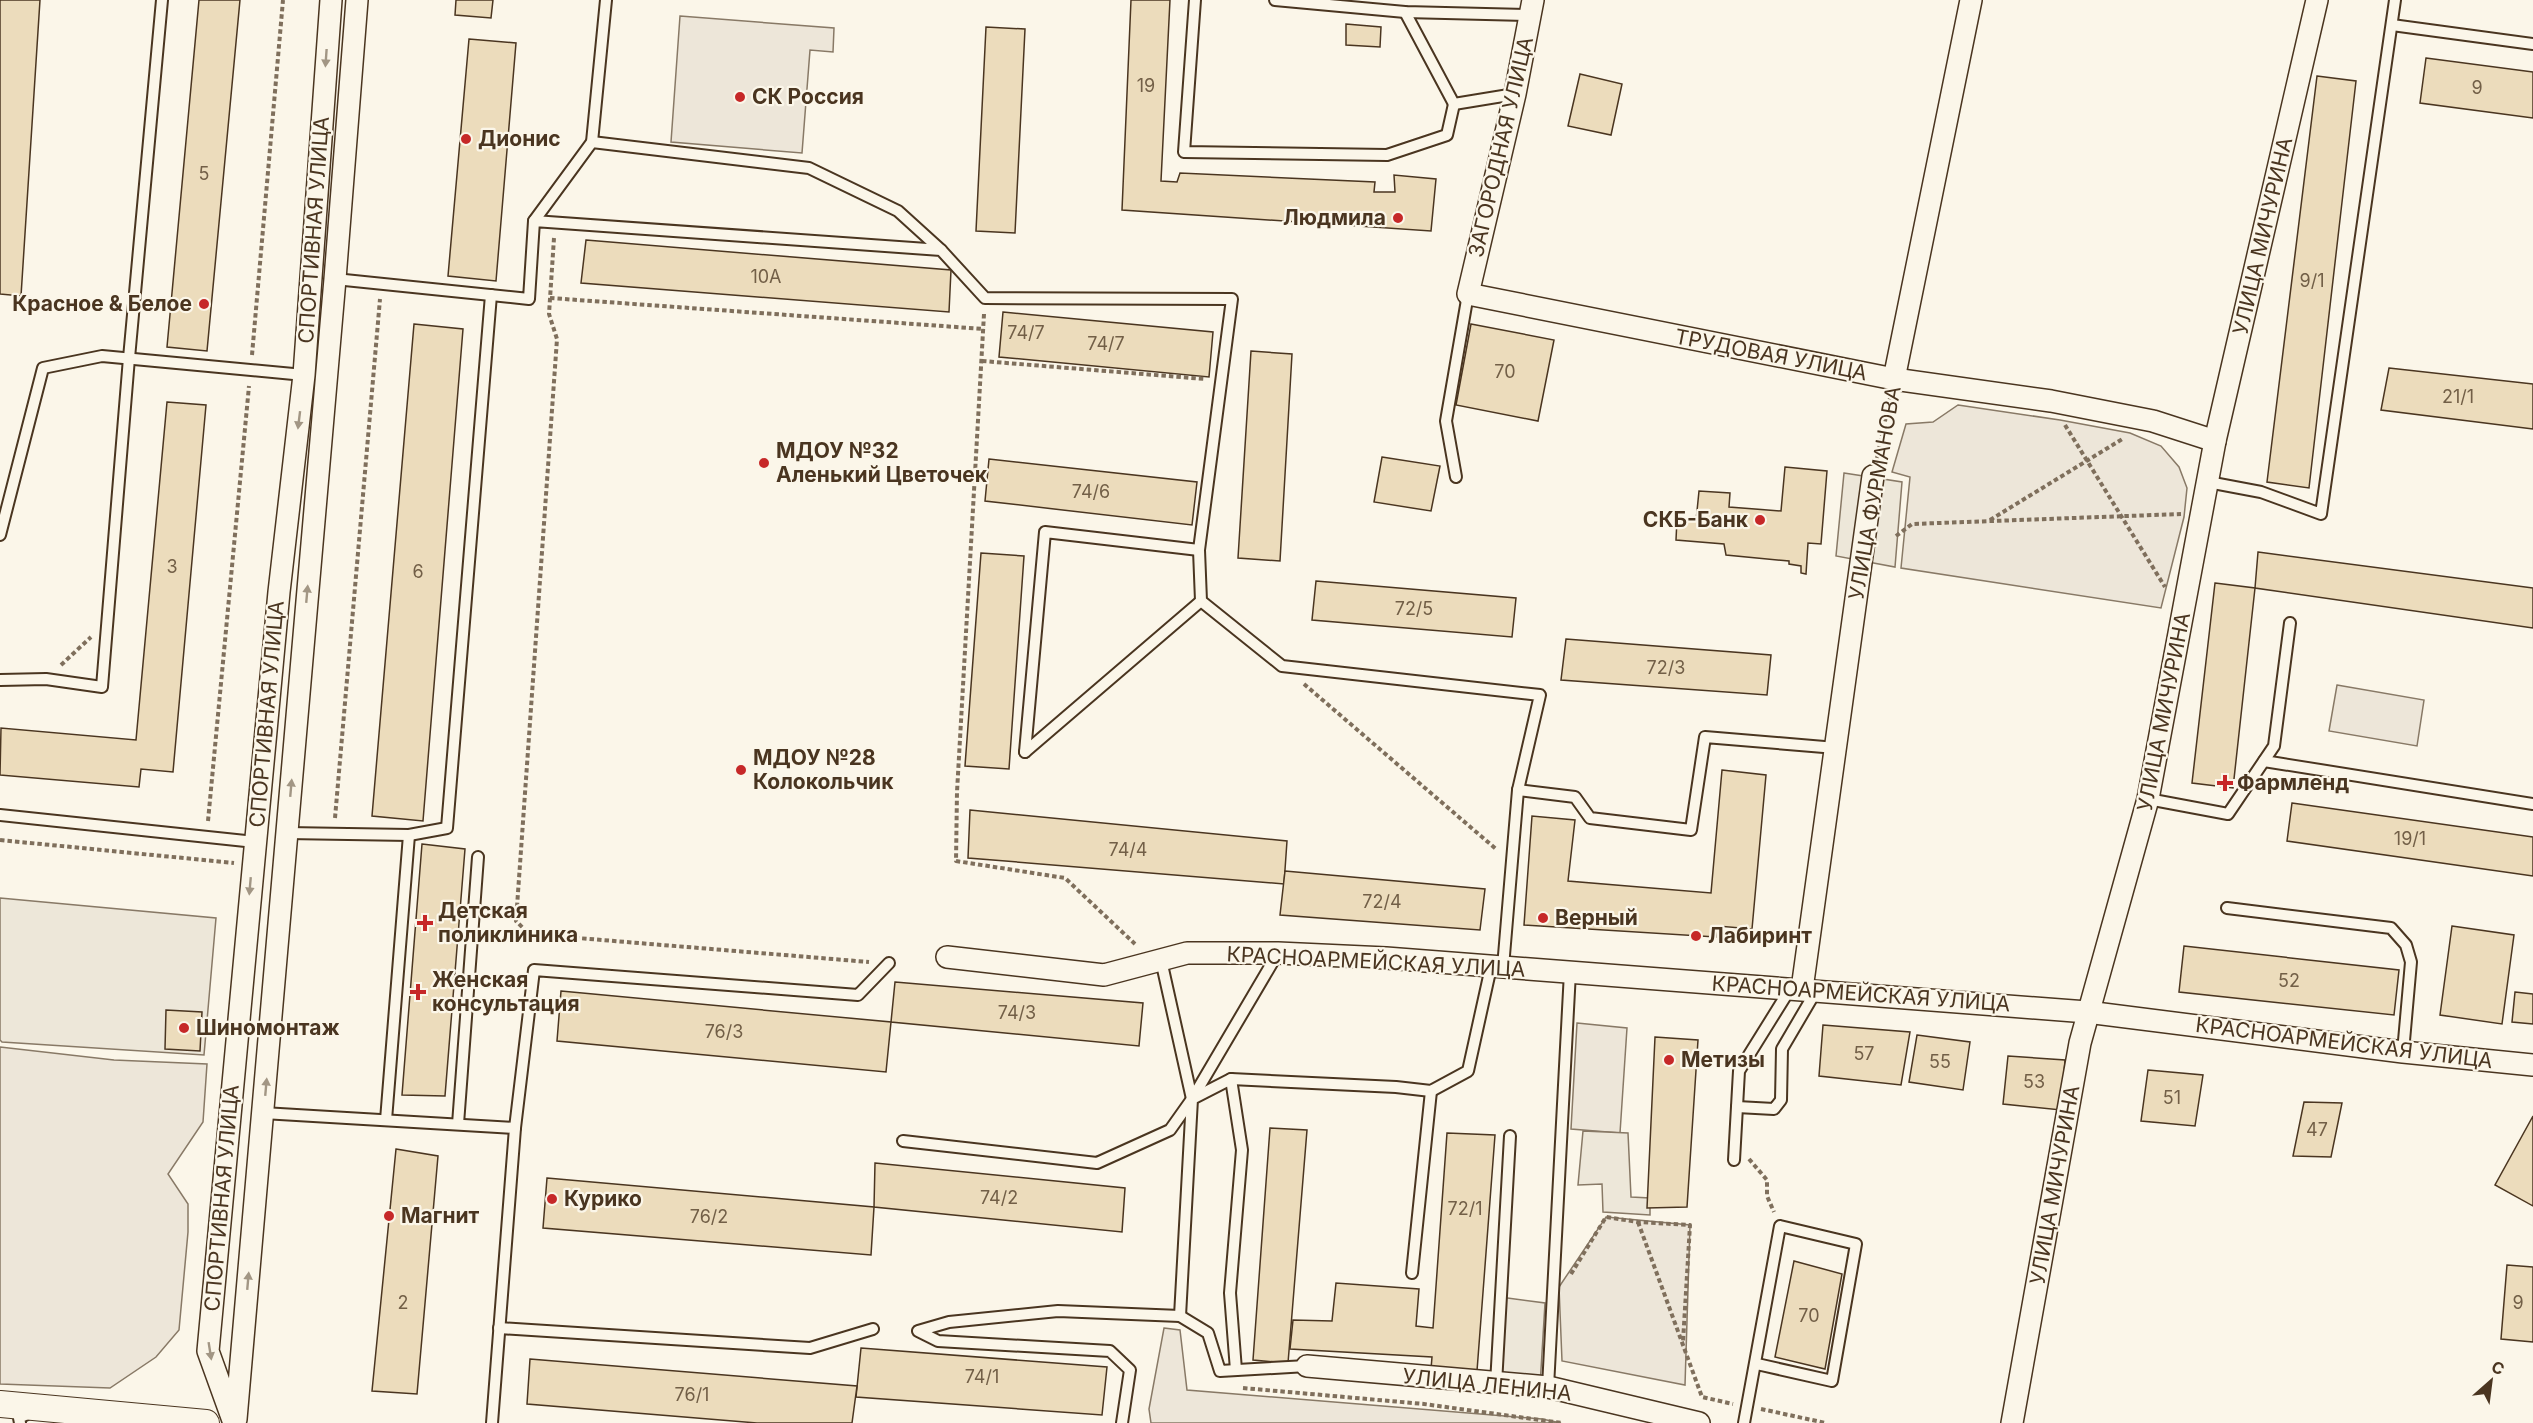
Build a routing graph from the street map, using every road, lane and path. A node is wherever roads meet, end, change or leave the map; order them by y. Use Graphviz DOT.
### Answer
graph roads {
  1 [pos="162,0"];
  2 [pos="283,0"];
  3 [pos="331,0"];
  4 [pos="357,0"];
  5 [pos="606,0"];
  6 [pos="1195,0"];
  7 [pos="1275,0"];
  8 [pos="1971,0"];
  9 [pos="2317,0"];
  10 [pos="2395,0"];
  11 [pos="1532,7"];
  12 [pos="1405,12"];
  13 [pos="2392,25"];
  14 [pos="2533,44"];
  15 [pos="1515,94"];
  16 [pos="1454,104"];
  17 [pos="592,142"];
  18 [pos="534,221"];
  19 [pos="554,222"];
  20 [pos="941,250"];
  21 [pos="335,279"];
  22 [pos="381,284"];
  23 [pos="1468,294"];
  24 [pos="491,295"];
  25 [pos="550,298"];
  26 [pos="985,298"];
  27 [pos="984,329"];
  28 [pos="129,358"];
  29 [pos="982,361"];
  30 [pos="250,370"];
  31 [pos="304,375"];
  32 [pos="1894,380"];
  33 [pos="1220,381"];
  34 [pos="2051,401"];
  35 [pos="2153,421"];
  36 [pos="2216,441"];
  37 [pos="2086,460"];
  38 [pos="1873,476"];
  39 [pos="1456,477"];
  40 [pos="2208,482"];
  41 [pos="2203,513"];
  42 [pos="2121,516"];
  43 [pos="1988,522"];
  44 [pos="0,535"];
  45 [pos="1896,536"];
  46 [pos="1199,550"];
  47 [pos="2168,592"];
  48 [pos="1201,601"];
  49 [pos="109,620"];
  50 [pos="2290,623"];
  51 [pos="1282,666"];
  52 [pos="46,679"];
  53 [pos="0,680"];
  54 [pos="1836,748"];
  55 [pos="2264,761"];
  56 [pos="1518,790"];
  57 [pos="2148,799"];
  58 [pos="2533,804"];
  59 [pos="0,815"];
  60 [pos="287,833"];
  61 [pos="333,834"];
  62 [pos="409,835"];
  63 [pos="206,837"];
  64 [pos="0,840"];
  65 [pos="255,842"];
  66 [pos="478,857"];
  67 [pos="203,860"];
  68 [pos="1511,862"];
  69 [pos="252,865"];
  70 [pos="2227,908"];
  71 [pos="1145,946"];
  72 [pos="1278,953"];
  73 [pos="947,957"];
  74 [pos="1161,960"];
  75 [pos="889,963"];
  76 [pos="1497,967"];
  77 [pos="1570,972"];
  78 [pos="1803,989"];
  79 [pos="2087,1012"];
  80 [pos="2403,1052"];
  81 [pos="2533,1065"];
  82 [pos="1231,1080"];
  83 [pos="1431,1092"];
  84 [pos="1192,1099"];
  85 [pos="1737,1107"];
  86 [pos="264,1113"];
  87 [pos="386,1120"];
  88 [pos="458,1124"];
  89 [pos="515,1128"];
  90 [pos="1510,1136"];
  91 [pos="903,1141"];
  92 [pos="1735,1142"];
  93 [pos="1734,1160"];
  94 [pos="1638,1222"];
  95 [pos="1780,1226"];
  96 [pos="1412,1273"];
  97 [pos="1551,1308"];
  98 [pos="1180,1316"];
  99 [pos="499,1328"];
  100 [pos="873,1329"];
  101 [pos="1683,1344"];
  102 [pos="1757,1364"];
  103 [pos="1307,1366"];
  104 [pos="1236,1370"];
  105 [pos="1496,1384"];
  106 [pos="1548,1387"];
  107 [pos="1242,1388"];
  108 [pos="0,1404"];
  109 [pos="1748,1407"];
  110 [pos="28,1416"];
  111 [pos="206,1423"];
  112 [pos="235,1423"];
  113 [pos="492,1423"];
  114 [pos="1122,1423"];
  115 [pos="1562,1423"];
  116 [pos="1699,1423"];
  117 [pos="1744,1423"];
  118 [pos="1826,1423"];
  119 [pos="2012,1423"];
  1 -- 28 [label="lane"];
  2 -- 30 [label="path"];
  3 -- 31 [label="street, СПОРТИВНАЯ УЛИЦА, one-way"];
  4 -- 21 [label="street, СПОРТИВНАЯ УЛИЦА"];
  5 -- 17 [label="lane"];
  6 -- 16 [label="lane"];
  7 -- 12 [label="lane"];
  8 -- 32 [label="street, УЛИЦА ФУРМАНОВА"];
  9 -- 36 [label="street, УЛИЦА МИЧУРИНА"];
  10 -- 13 [label="lane"];
  11 -- 12 [label="lane"];
  11 -- 15 [label="street, ЗАГОРОДНАЯ УЛИЦА"];
  12 -- 16 [label="lane"];
  13 -- 14 [label="lane"];
  13 -- 40 [label="lane"];
  15 -- 16 [label="lane"];
  15 -- 23 [label="street, ЗАГОРОДНАЯ УЛИЦА"];
  17 -- 18 [label="lane"];
  17 -- 20 [label="lane"];
  18 -- 19 [label="lane"];
  18 -- 24 [label="lane"];
  19 -- 20 [label="lane"];
  19 -- 25 [label="path"];
  20 -- 26 [label="lane"];
  21 -- 22 [label="lane"];
  60 -- 21 [label="street, СПОРТИВНАЯ УЛИЦА, one-way"];
  22 -- 24 [label="lane"];
  22 -- 61 [label="path"];
  23 -- 32 [label="street, ТРУДОВАЯ УЛИЦА"];
  23 -- 39 [label="lane"];
  24 -- 62 [label="lane"];
  25 -- 27 [label="path"];
  25 -- 75 [label="path"];
  26 -- 27 [label="path"];
  26 -- 33 [label="lane"];
  27 -- 29 [label="path"];
  28 -- 30 [label="lane"];
  28 -- 44 [label="lane"];
  28 -- 49 [label="lane"];
  29 -- 33 [label="path"];
  29 -- 71 [label="path"];
  30 -- 31 [label="lane"];
  30 -- 63 [label="path"];
  31 -- 65 [label="street, СПОРТИВНАЯ УЛИЦА, one-way"];
  32 -- 34 [label="street, ТРУДОВАЯ УЛИЦА"];
  32 -- 38 [label="path, УЛИЦА ФУРМАНОВА"];
  33 -- 46 [label="lane"];
  34 -- 35 [label="street, ТРУДОВАЯ УЛИЦА"];
  34 -- 37 [label="path"];
  35 -- 36 [label="street, ТРУДОВАЯ УЛИЦА"];
  35 -- 37 [label="path"];
  36 -- 40 [label="street, УЛИЦА МИЧУРИНА"];
  37 -- 42 [label="path"];
  37 -- 43 [label="path"];
  38 -- 54 [label="street, УЛИЦА ФУРМАНОВА"];
  40 -- 41 [label="street, УЛИЦА МИЧУРИНА"];
  41 -- 42 [label="path"];
  41 -- 57 [label="street, УЛИЦА МИЧУРИНА"];
  42 -- 43 [label="path"];
  42 -- 47 [label="path"];
  43 -- 45 [label="path"];
  46 -- 48 [label="lane"];
  46 -- 48 [label="lane"];
  48 -- 51 [label="lane"];
  49 -- 52 [label="path"];
  49 -- 52 [label="lane"];
  50 -- 55 [label="lane"];
  51 -- 56 [label="lane"];
  51 -- 68 [label="path"];
  52 -- 53 [label="lane"];
  54 -- 56 [label="lane"];
  54 -- 78 [label="street, УЛИЦА ФУРМАНОВА"];
  55 -- 57 [label="lane"];
  55 -- 58 [label="lane"];
  56 -- 68 [label="lane"];
  57 -- 79 [label="street, УЛИЦА МИЧУРИНА"];
  59 -- 63 [label="lane"];
  60 -- 61 [label="lane"];
  86 -- 60 [label="street, СПОРТИВНАЯ УЛИЦА, one-way"];
  61 -- 62 [label="lane"];
  62 -- 87 [label="lane"];
  63 -- 65 [label="lane"];
  63 -- 67 [label="path"];
  64 -- 67 [label="path"];
  65 -- 69 [label="street, СПОРТИВНАЯ УЛИЦА"];
  66 -- 88 [label="lane"];
  67 -- 69 [label="path"];
  68 -- 76 [label="lane"];
  69 -- 112 [label="street, СПОРТИВНАЯ УЛИЦА, one-way"];
  70 -- 80 [label="lane"];
  72 -- 74 [label="street, КРАСНОАРМЕЙСКАЯ УЛИЦА"];
  72 -- 76 [label="street, КРАСНОАРМЕЙСКАЯ УЛИЦА"];
  72 -- 84 [label="lane"];
  73 -- 74 [label="street, КРАСНОАРМЕЙСКАЯ УЛИЦА"];
  74 -- 84 [label="lane"];
  75 -- 89 [label="lane"];
  76 -- 77 [label="street, КРАСНОАРМЕЙСКАЯ УЛИЦА"];
  76 -- 83 [label="lane"];
  77 -- 78 [label="street, КРАСНОАРМЕЙСКАЯ УЛИЦА"];
  77 -- 97 [label="lane"];
  78 -- 79 [label="street, КРАСНОАРМЕЙСКАЯ УЛИЦА"];
  78 -- 85 [label="lane"];
  78 -- 85 [label="lane"];
  79 -- 80 [label="street, КРАСНОАРМЕЙСКАЯ УЛИЦА"];
  79 -- 119 [label="street, УЛИЦА МИЧУРИНА"];
  80 -- 81 [label="street, КРАСНОАРМЕЙСКАЯ УЛИЦА"];
  82 -- 83 [label="lane"];
  82 -- 84 [label="lane"];
  82 -- 104 [label="lane"];
  83 -- 96 [label="lane"];
  84 -- 91 [label="lane"];
  84 -- 98 [label="lane"];
  85 -- 92 [label="lane"];
  86 -- 87 [label="lane"];
  112 -- 86 [label="street, СПОРТИВНАЯ УЛИЦА, one-way"];
  87 -- 88 [label="lane"];
  88 -- 89 [label="lane"];
  89 -- 99 [label="lane"];
  90 -- 105 [label="lane"];
  92 -- 93 [label="lane"];
  92 -- 95 [label="path"];
  94 -- 97 [label="path"];
  94 -- 101 [label="path"];
  94 -- 101 [label="path"];
  95 -- 102 [label="lane"];
  95 -- 102 [label="lane"];
  97 -- 106 [label="lane"];
  98 -- 104 [label="lane"];
  98 -- 114 [label="lane"];
  99 -- 100 [label="lane"];
  99 -- 113 [label="lane"];
  101 -- 109 [label="path"];
  102 -- 109 [label="lane"];
  103 -- 104 [label="lane"];
  103 -- 105 [label="street, УЛИЦА ЛЕНИНА"];
  105 -- 106 [label="street, УЛИЦА ЛЕНИНА"];
  106 -- 116 [label="street, УЛИЦА ЛЕНИНА"];
  107 -- 115 [label="path"];
  108 -- 110 [label="street"];
  109 -- 117 [label="lane"];
  109 -- 118 [label="path"];
  110 -- 111 [label="street"];
}
